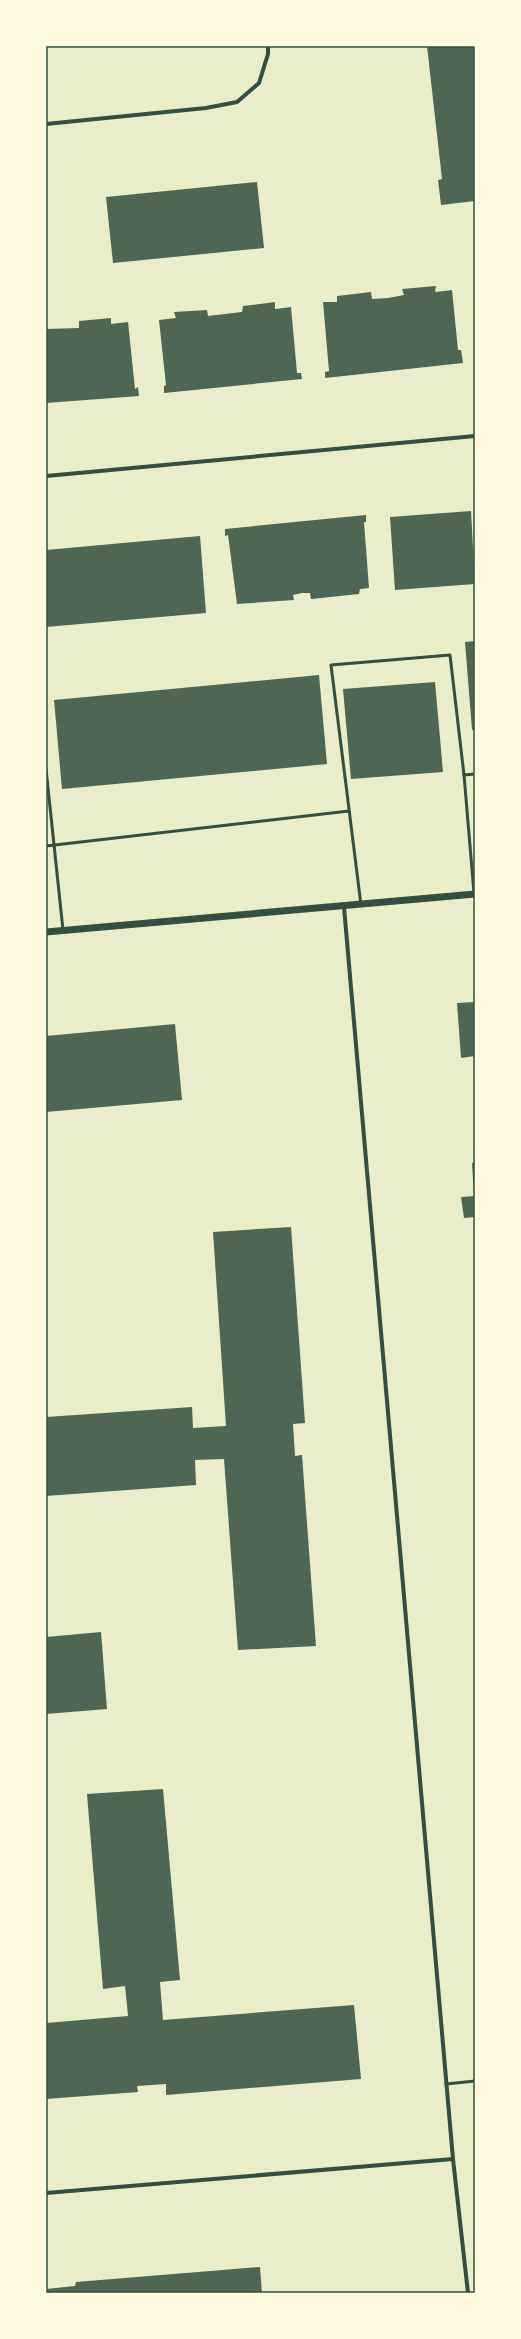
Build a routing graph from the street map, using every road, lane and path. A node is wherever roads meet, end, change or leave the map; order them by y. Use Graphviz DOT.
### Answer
graph roads {
  1 [pos="268,46"];
  2 [pos="46,124"];
  3 [pos="475,436"];
  4 [pos="46,476"];
  5 [pos="46,769"];
  6 [pos="475,774"];
  7 [pos="464,775"];
  8 [pos="349,811"];
  9 [pos="55,844"];
  10 [pos="46,846"];
  11 [pos="475,894"];
  12 [pos="361,905"];
  13 [pos="344,907"];
  14 [pos="63,931"];
  15 [pos="46,932"];
  16 [pos="475,2081"];
  17 [pos="446,2084"];
  18 [pos="453,2159"];
  19 [pos="46,2194"];
  20 [pos="468,2293"];
  1 -- 2 [label="street"];
  3 -- 4 [label="street"];
  5 -- 9 [label="lane"];
  6 -- 7 [label="lane"];
  7 -- 8 [label="lane"];
  7 -- 11 [label="lane"];
  8 -- 9 [label="lane"];
  8 -- 12 [label="lane"];
  9 -- 10 [label="lane"];
  9 -- 14 [label="lane"];
  11 -- 12 [label="street"];
  12 -- 13 [label="street"];
  13 -- 14 [label="street"];
  13 -- 17 [label="street"];
  14 -- 15 [label="street"];
  16 -- 17 [label="lane"];
  17 -- 18 [label="street"];
  18 -- 19 [label="street"];
  18 -- 20 [label="street"];
}
